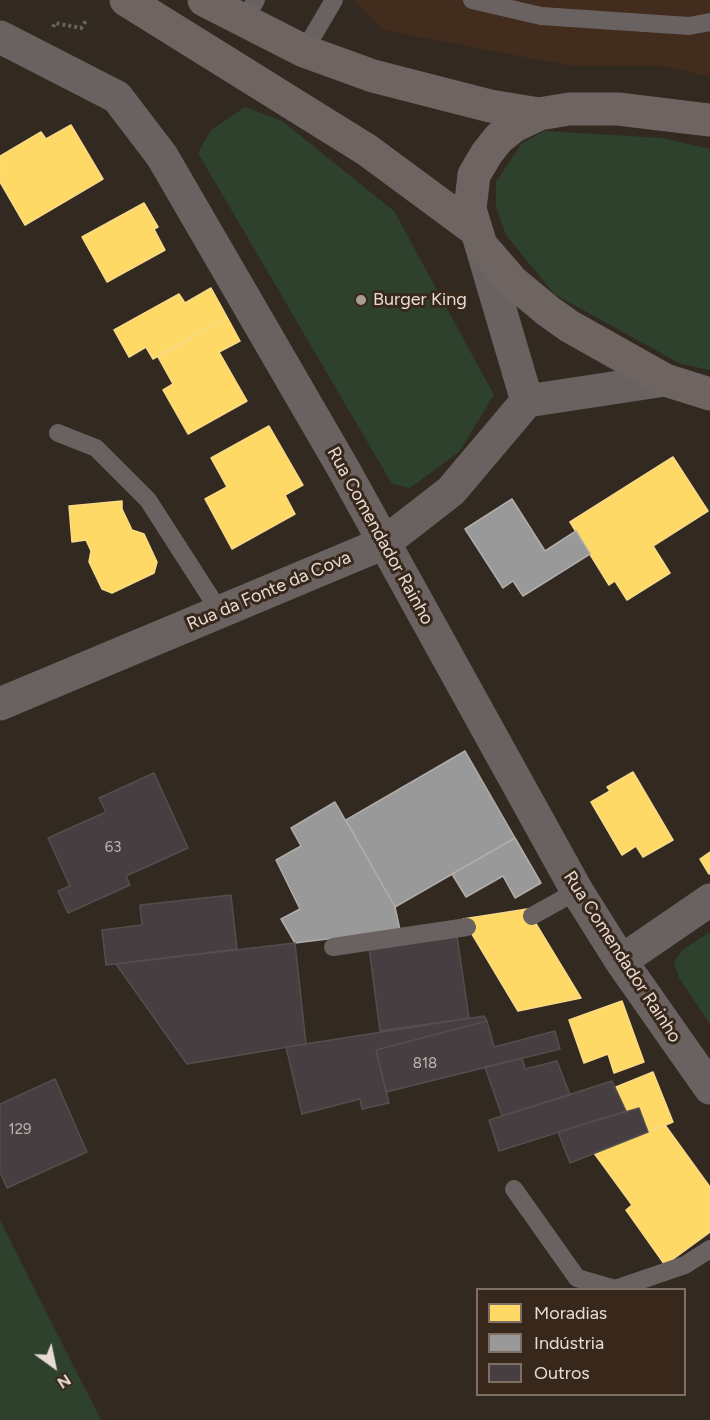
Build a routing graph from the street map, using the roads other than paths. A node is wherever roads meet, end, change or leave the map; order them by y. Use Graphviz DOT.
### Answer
graph roads {
  1 [pos="126,0"];
  2 [pos="204,0"];
  3 [pos="334,0"];
  4 [pos="472,0"];
  5 [pos="249,11"];
  6 [pos="710,22"];
  7 [pos="0,37"];
  8 [pos="304,51"];
  9 [pos="539,114"];
  10 [pos="710,120"];
  11 [pos="478,237"];
  12 [pos="665,380"];
  13 [pos="710,394"];
  14 [pos="527,401"];
  15 [pos="58,433"];
  16 [pos="384,543"];
  17 [pos="220,612"];
  18 [pos="0,704"];
  19 [pos="577,891"];
  20 [pos="710,900"];
  21 [pos="532,916"];
  22 [pos="467,927"];
  23 [pos="333,947"];
  24 [pos="621,961"];
  25 [pos="710,1088"];
  26 [pos="514,1189"];
  27 [pos="710,1249"];
  28 [pos="610,1288"];
  29 [pos="618,1288"];
  1 -- 11 [label="main road"];
  2 -- 5 [label="main road"];
  3 -- 8 [label="lane"];
  4 -- 6 [label="lane"];
  5 -- 8 [label="main road"];
  7 -- 16 [label="street, Rua Comendador Rainho"];
  8 -- 9 [label="main road"];
  9 -- 10 [label="main road"];
  9 -- 11 [label="main road"];
  11 -- 12 [label="main road"];
  11 -- 14 [label="street"];
  12 -- 13 [label="main road"];
  12 -- 14 [label="street"];
  14 -- 16 [label="street, Rua da Fonte da Cova"];
  15 -- 17 [label="lane"];
  16 -- 17 [label="street, Rua da Fonte da Cova"];
  16 -- 19 [label="street, Rua Comendador Rainho"];
  17 -- 18 [label="street, Rua da Fonte da Cova"];
  19 -- 21 [label="lane"];
  19 -- 24 [label="street, Rua Comendador Rainho"];
  20 -- 24 [label="street"];
  22 -- 23 [label="lane"];
  24 -- 25 [label="street, Rua Comendador Rainho"];
  26 -- 28 [label="lane"];
  27 -- 29 [label="lane"];
}
